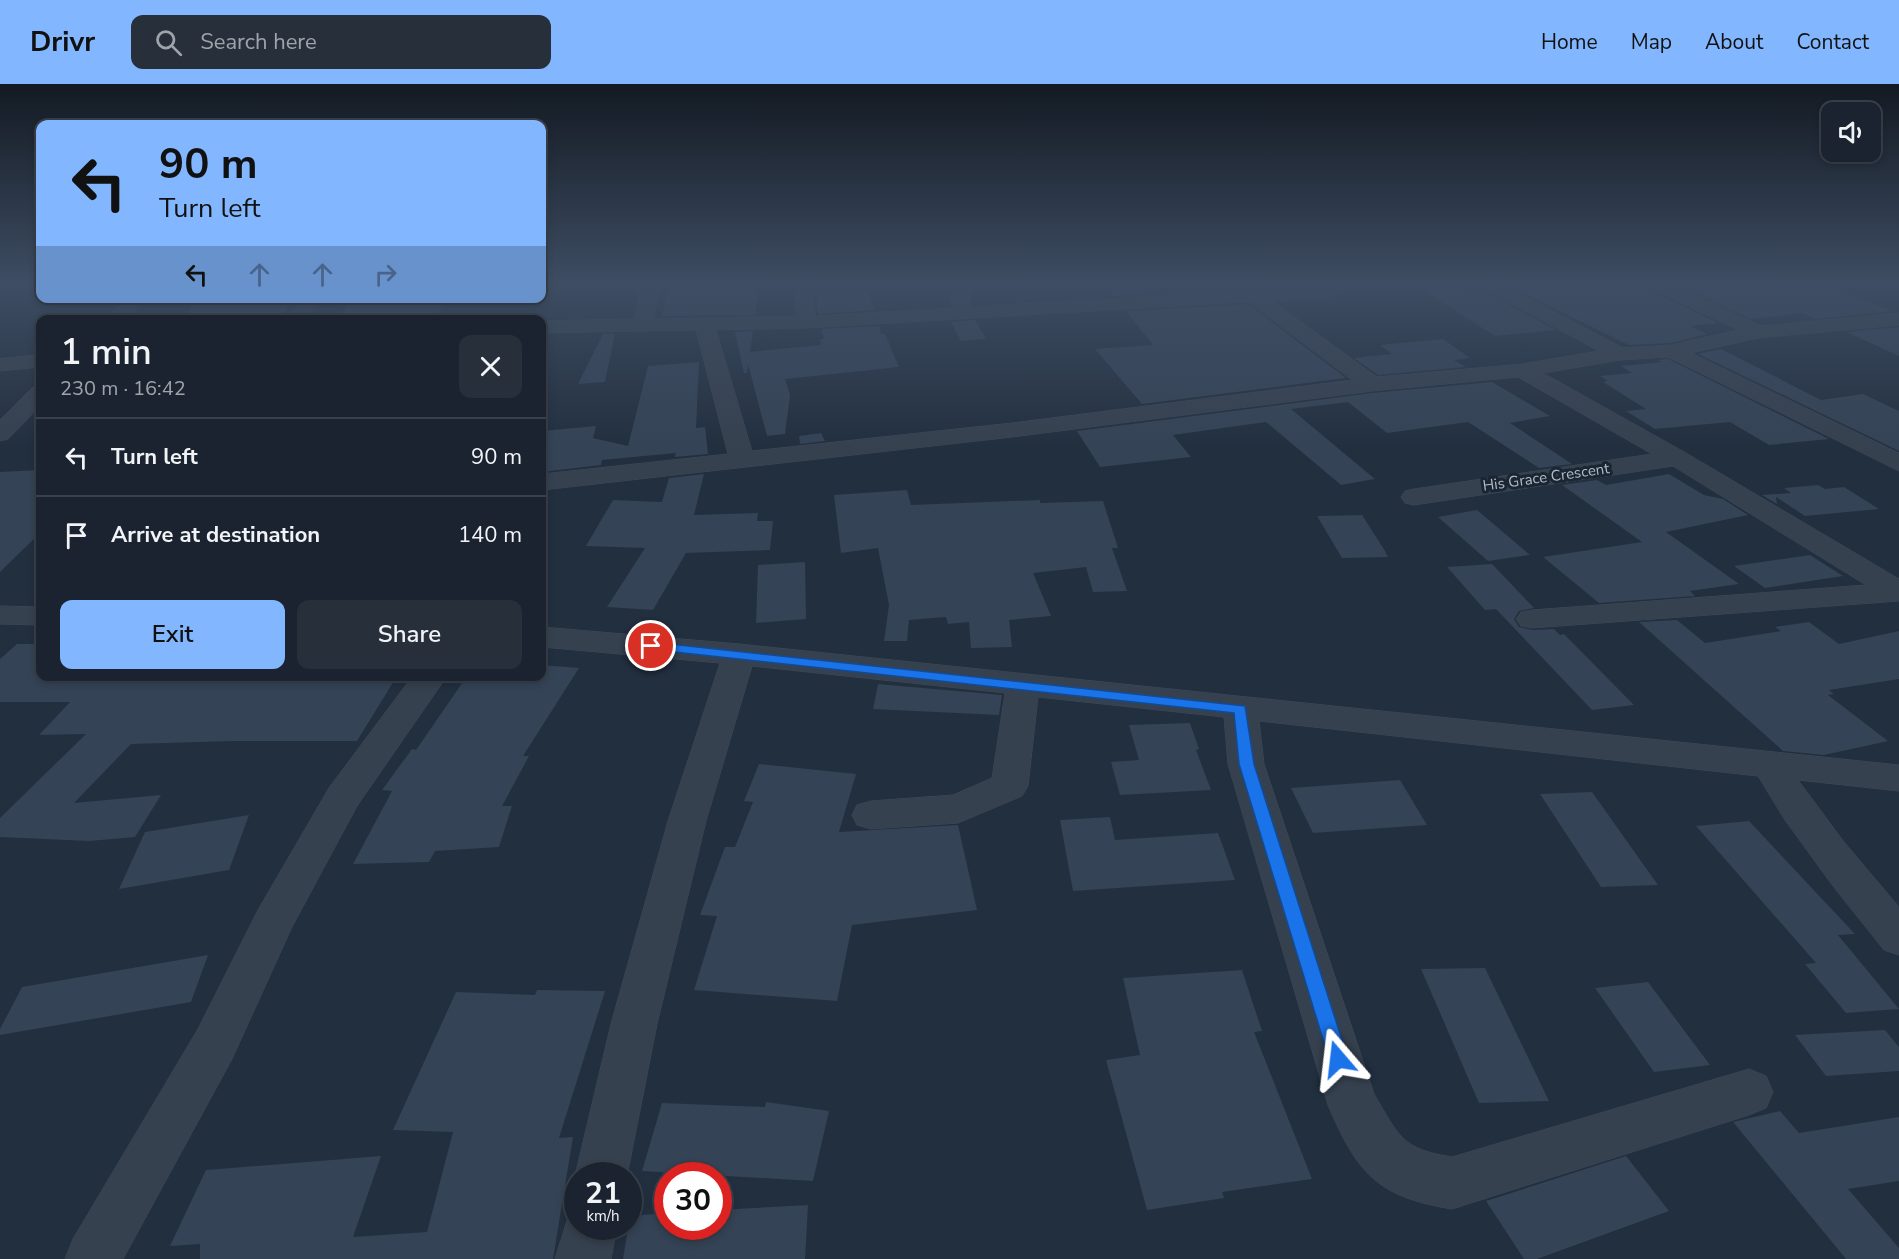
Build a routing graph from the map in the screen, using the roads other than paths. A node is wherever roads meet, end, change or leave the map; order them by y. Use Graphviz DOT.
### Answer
graph roads {
  1 [pos="709,338"];
  2 [pos="1309,338"];
  3 [pos="1589,338"];
  4 [pos="1731,338"];
  5 [pos="1671,351"];
  6 [pos="1620,354"];
  7 [pos="36,362"];
  8 [pos="0,366"];
  9 [pos="1521,370"];
  10 [pos="1372,384"];
  11 [pos="36,397"];
  12 [pos="0,434"];
  13 [pos="742,458"];
  14 [pos="1677,458"];
  15 [pos="1899,463"];
  16 [pos="546,482"];
  17 [pos="1414,497"];
  18 [pos="1898,591"];
  19 [pos="0,615"];
  20 [pos="36,616"];
  21 [pos="1532,619"];
  22 [pos="546,637"];
  23 [pos="739,654"];
  24 [pos="426,681"];
  25 [pos="1023,686"];
  26 [pos="1240,709"];
  27 [pos="1769,764"];
  28 [pos="1899,778"];
  29 [pos="871,815"];
  30 [pos="1899,937"];
  31 [pos="1749,1092"];
  32 [pos="604,1162"];
  33 [pos="587,1240"];
  34 [pos="93,1259"];
  35 [pos="583,1259"];
  1 -- 13 [label="street"];
  2 -- 10 [label="street"];
  3 -- 6 [label="street"];
  4 -- 5 [label="street"];
  5 -- 6 [label="street"];
  5 -- 15 [label="street"];
  6 -- 9 [label="street"];
  7 -- 8 [label="street"];
  9 -- 10 [label="street"];
  9 -- 14 [label="street"];
  10 -- 13 [label="street"];
  11 -- 12 [label="street"];
  13 -- 16 [label="street"];
  14 -- 17 [label="street, His Grace Crescent"];
  14 -- 18 [label="street"];
  18 -- 21 [label="street"];
  19 -- 20 [label="street"];
  22 -- 23 [label="street"];
  23 -- 25 [label="street"];
  23 -- 32 [label="street"];
  24 -- 34 [label="street"];
  25 -- 26 [label="street"];
  25 -- 29 [label="street"];
  26 -- 27 [label="street"];
  26 -- 31 [label="street"];
  27 -- 28 [label="street"];
  27 -- 30 [label="street"];
  33 -- 35 [label="street"];
}
